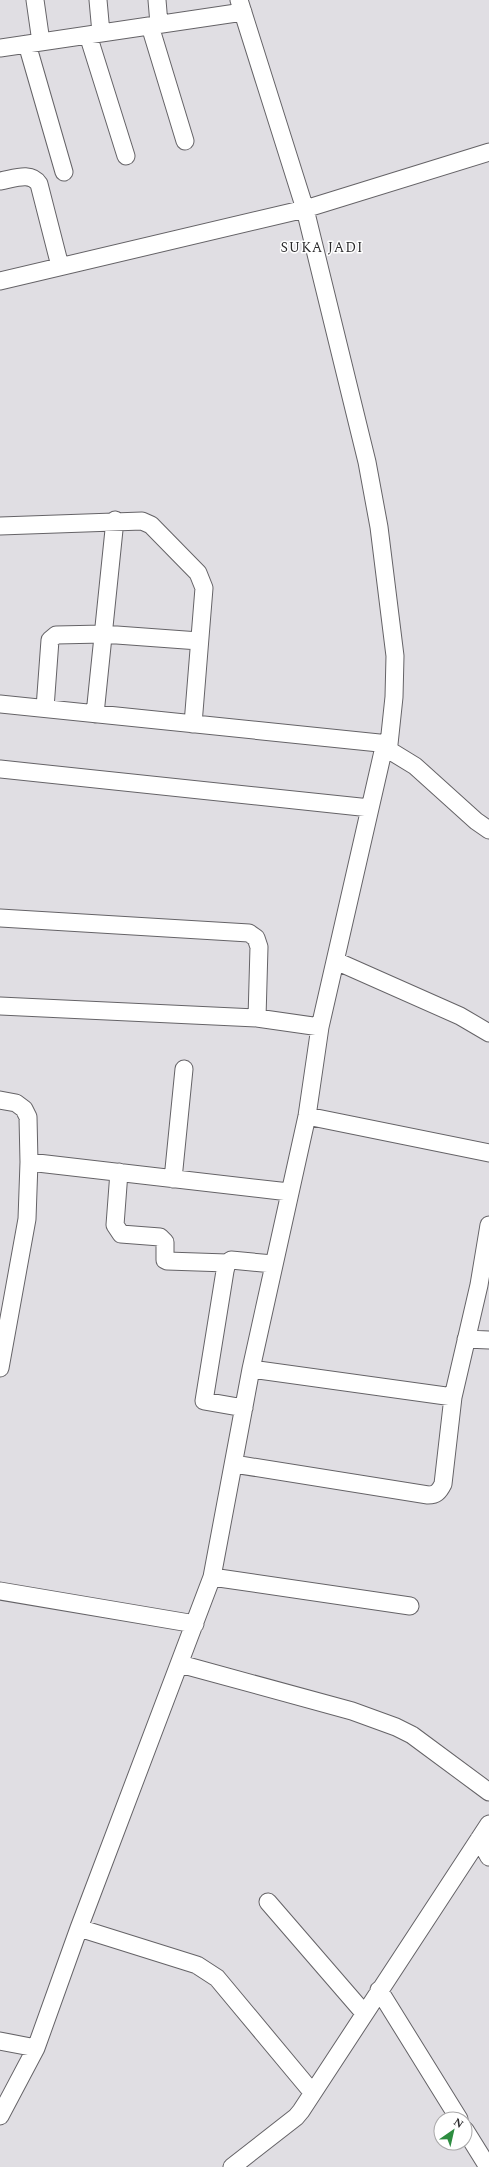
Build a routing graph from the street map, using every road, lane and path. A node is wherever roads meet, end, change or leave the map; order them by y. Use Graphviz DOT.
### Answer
graph roads {
  1 [pos="34,0"];
  2 [pos="98,0"];
  3 [pos="157,0"];
  4 [pos="241,6"];
  5 [pos="155,25"];
  6 [pos="95,34"];
  7 [pos="34,43"];
  8 [pos="0,48"];
  9 [pos="185,141"];
  10 [pos="489,152"];
  11 [pos="126,156"];
  12 [pos="64,172"];
  13 [pos="0,181"];
  14 [pos="305,209"];
  15 [pos="60,266"];
  16 [pos="0,281"];
  17 [pos="115,520"];
  18 [pos="0,526"];
  19 [pos="103,634"];
  20 [pos="199,641"];
  21 [pos="0,704"];
  22 [pos="45,708"];
  23 [pos="95,714"];
  24 [pos="193,724"];
  25 [pos="386,746"];
  26 [pos="0,769"];
  27 [pos="370,808"];
  28 [pos="489,830"];
  29 [pos="0,918"];
  30 [pos="336,961"];
  31 [pos="0,1006"];
  32 [pos="257,1018"];
  33 [pos="320,1026"];
  34 [pos="489,1033"];
  35 [pos="184,1069"];
  36 [pos="0,1100"];
  37 [pos="306,1116"];
  38 [pos="489,1153"];
  39 [pos="29,1162"];
  40 [pos="119,1172"];
  41 [pos="173,1179"];
  42 [pos="289,1192"];
  43 [pos="489,1225"];
  44 [pos="227,1263"];
  45 [pos="273,1264"];
  46 [pos="484,1285"];
  47 [pos="4,1327"];
  48 [pos="466,1339"];
  49 [pos="489,1340"];
  50 [pos="0,1368"];
  51 [pos="251,1370"];
  52 [pos="453,1397"];
  53 [pos="244,1408"];
  54 [pos="234,1464"];
  55 [pos="212,1577"];
  56 [pos="0,1591"];
  57 [pos="410,1606"];
  58 [pos="195,1624"];
  59 [pos="180,1664"];
  60 [pos="489,1792"];
  61 [pos="489,1824"];
  62 [pos="479,1839"];
  63 [pos="489,1857"];
  64 [pos="268,1902"];
  65 [pos="79,1928"];
  66 [pos="379,1990"];
  67 [pos="364,2013"];
  68 [pos="0,2041"];
  69 [pos="36,2048"];
  70 [pos="312,2092"];
  71 [pos="453,2111"];
  72 [pos="0,2116"];
  73 [pos="473,2143"];
  74 [pos="232,2167"];
  75 [pos="488,2167"];
  1 -- 7 [label="street"];
  2 -- 6 [label="street"];
  3 -- 5 [label="street"];
  4 -- 5 [label="street"];
  4 -- 14 [label="street"];
  5 -- 6 [label="street"];
  5 -- 9 [label="street"];
  6 -- 7 [label="street"];
  6 -- 11 [label="street"];
  7 -- 8 [label="street"];
  7 -- 12 [label="street"];
  10 -- 14 [label="street"];
  13 -- 15 [label="street"];
  14 -- 15 [label="street"];
  14 -- 25 [label="street"];
  15 -- 16 [label="street"];
  17 -- 18 [label="street"];
  17 -- 19 [label="street"];
  17 -- 20 [label="street"];
  19 -- 20 [label="street"];
  19 -- 22 [label="street"];
  19 -- 23 [label="street"];
  20 -- 24 [label="street"];
  21 -- 22 [label="street"];
  22 -- 23 [label="street"];
  23 -- 24 [label="street"];
  24 -- 25 [label="street"];
  25 -- 27 [label="street"];
  25 -- 28 [label="street"];
  26 -- 27 [label="street"];
  27 -- 30 [label="street"];
  29 -- 32 [label="street"];
  30 -- 33 [label="street"];
  30 -- 34 [label="street"];
  31 -- 32 [label="street"];
  32 -- 33 [label="street"];
  33 -- 37 [label="street"];
  35 -- 41 [label="street"];
  36 -- 39 [label="street"];
  37 -- 38 [label="street"];
  37 -- 42 [label="street"];
  39 -- 40 [label="street"];
  39 -- 47 [label="street"];
  40 -- 41 [label="street"];
  40 -- 44 [label="street"];
  41 -- 42 [label="street"];
  42 -- 45 [label="street"];
  43 -- 46 [label="street"];
  44 -- 45 [label="street"];
  44 -- 53 [label="street"];
  45 -- 51 [label="street"];
  46 -- 48 [label="street"];
  47 -- 50 [label="street"];
  48 -- 49 [label="street"];
  48 -- 52 [label="street"];
  51 -- 52 [label="street"];
  51 -- 53 [label="street"];
  52 -- 54 [label="street"];
  53 -- 54 [label="street"];
  54 -- 55 [label="street"];
  55 -- 57 [label="street"];
  55 -- 58 [label="street"];
  56 -- 58 [label="street"];
  58 -- 59 [label="street"];
  59 -- 60 [label="street"];
  59 -- 65 [label="street"];
  61 -- 62 [label="street"];
  62 -- 63 [label="street"];
  62 -- 66 [label="street"];
  64 -- 67 [label="street"];
  65 -- 69 [label="street"];
  65 -- 70 [label="street"];
  66 -- 67 [label="street"];
  66 -- 71 [label="street"];
  67 -- 70 [label="street"];
  68 -- 69 [label="street"];
  69 -- 72 [label="street"];
  70 -- 74 [label="street"];
  73 -- 75 [label="street"];
}
